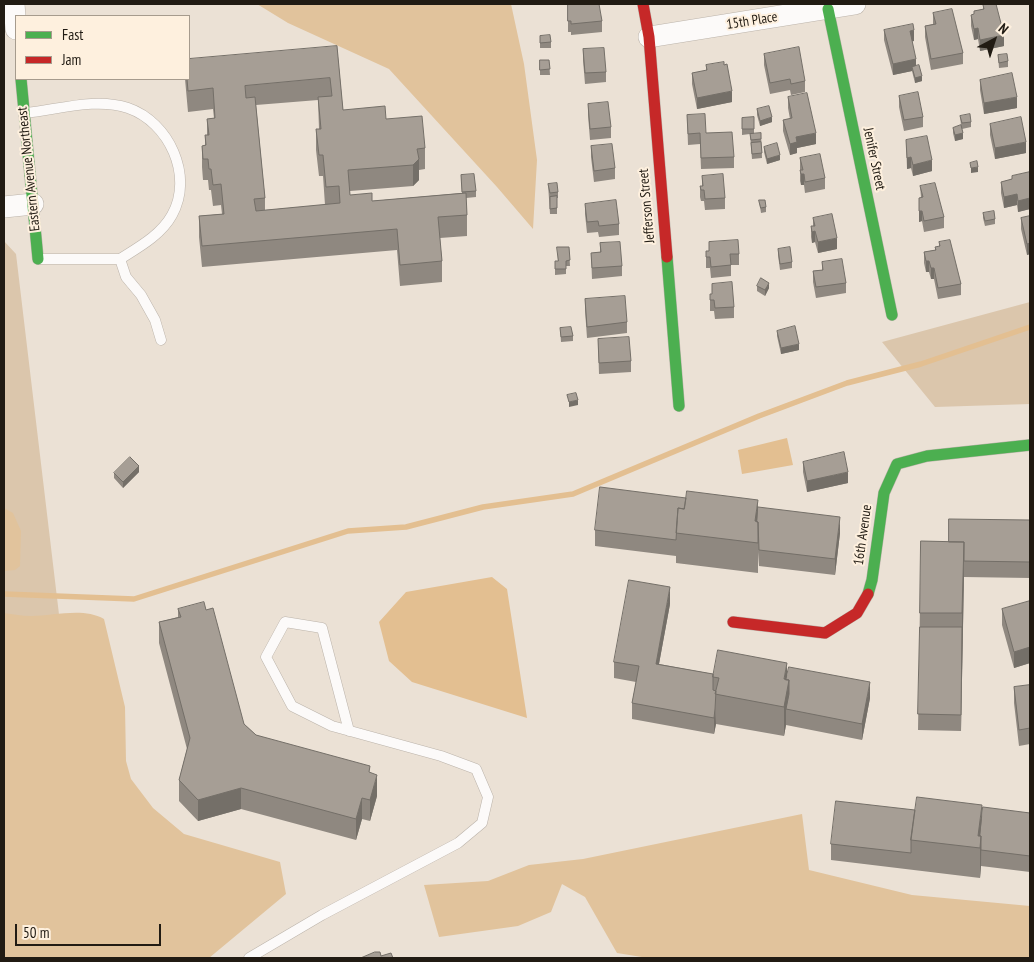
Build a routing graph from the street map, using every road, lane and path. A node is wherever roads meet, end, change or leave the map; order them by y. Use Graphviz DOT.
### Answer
graph roads {
  1 [pos="14,4"];
  2 [pos="642,4"];
  3 [pos="855,4"];
  4 [pos="828,10"];
  5 [pos="15,16"];
  6 [pos="649,37"];
  7 [pos="21,80"];
  8 [pos="24,113"];
  9 [pos="33,204"];
  10 [pos="4,206"];
  11 [pos="120,259"];
  12 [pos="38,260"];
  13 [pos="892,315"];
  14 [pos="161,340"];
  15 [pos="679,406"];
  16 [pos="1030,445"];
  17 [pos="733,622"];
  18 [pos="349,730"];
  19 [pos="249,958"];
  1 -- 5 [label="street"];
  2 -- 6 [label="street, Jefferson Street"];
  3 -- 4 [label="street, 15th Place"];
  4 -- 6 [label="street, 15th Place"];
  4 -- 13 [label="street, Jenifer Street"];
  6 -- 15 [label="street, Jefferson Street"];
  7 -- 8 [label="street, Eastern Avenue Northeast"];
  8 -- 9 [label="street, Eastern Avenue Northeast"];
  8 -- 11 [label="lane"];
  9 -- 10 [label="street"];
  9 -- 12 [label="street, Eastern Avenue Northeast"];
  11 -- 12 [label="lane"];
  11 -- 14 [label="lane"];
  16 -- 17 [label="street, 16th Avenue"];
  18 -- 18 [label="lane"];
  18 -- 19 [label="lane"];
}
